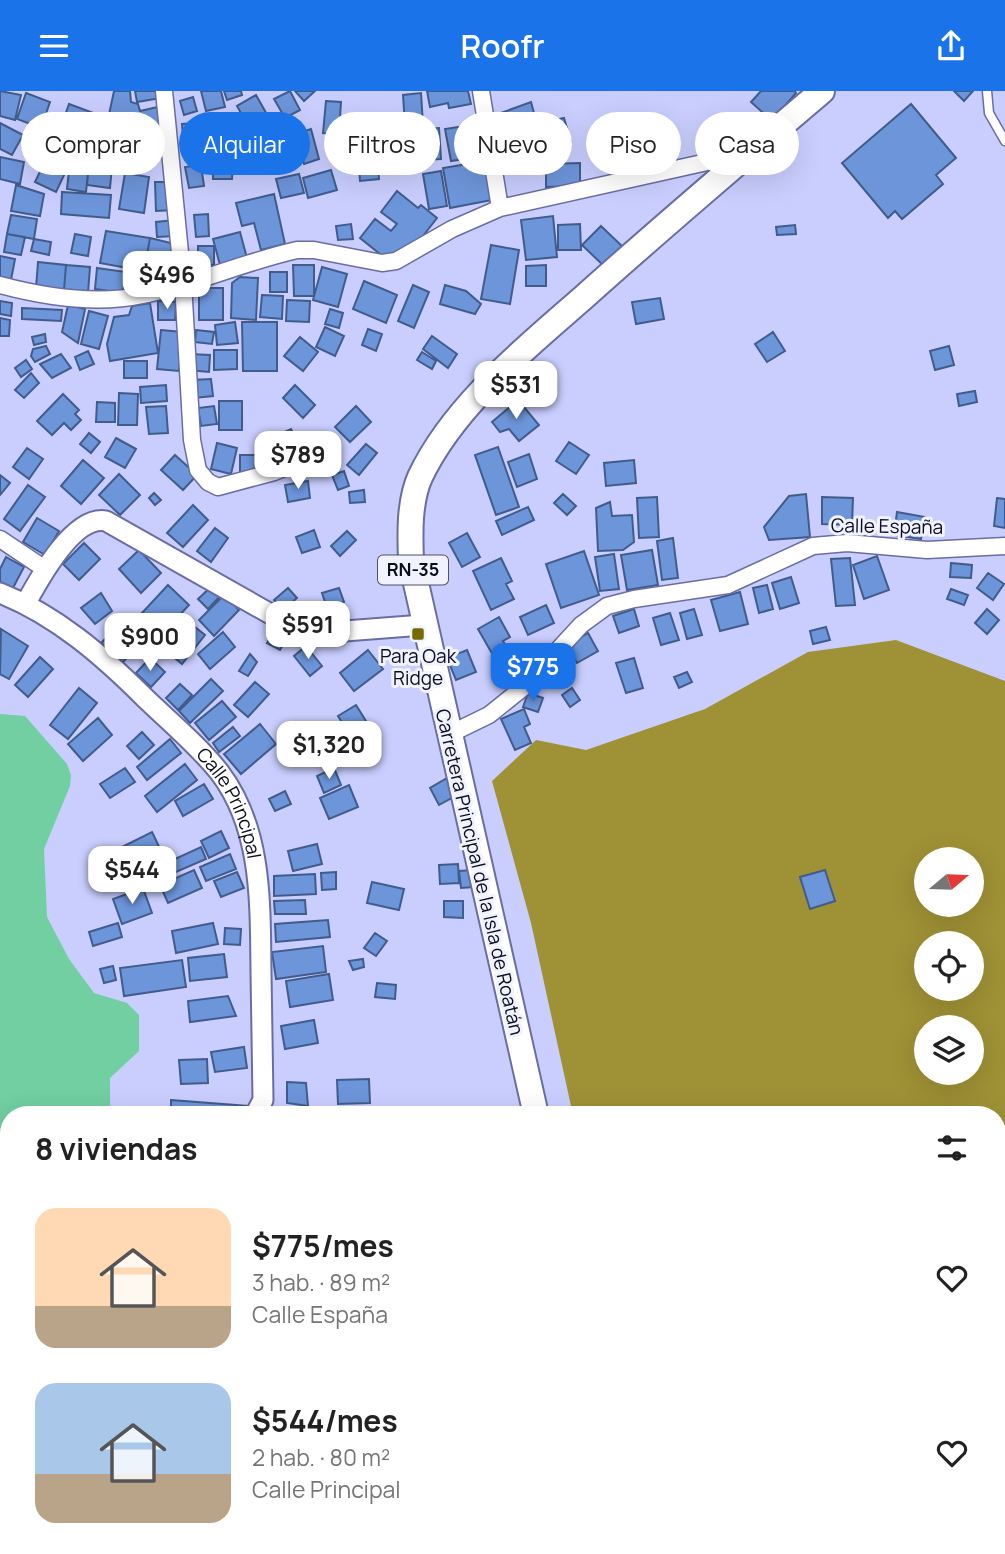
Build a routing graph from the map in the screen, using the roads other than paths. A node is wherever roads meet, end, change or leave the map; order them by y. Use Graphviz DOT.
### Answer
graph roads {
  1 [pos="164,91"];
  2 [pos="481,91"];
  3 [pos="822,91"];
  4 [pos="988,91"];
  5 [pos="798,112"];
  6 [pos="1005,141"];
  7 [pos="695,165"];
  8 [pos="725,175"];
  9 [pos="500,208"];
  10 [pos="183,283"];
  11 [pos="0,285"];
  12 [pos="306,459"];
  13 [pos="0,539"];
  14 [pos="1005,546"];
  15 [pos="45,569"];
  16 [pos="0,593"];
  17 [pos="26,603"];
  18 [pos="423,625"];
  19 [pos="448,735"];
  20 [pos="260,1106"];
  21 [pos="534,1106"];
  1 -- 10 [label="street"];
  2 -- 9 [label="street"];
  3 -- 5 [label="main road, Carretera Principal de la Isla de Roatán / RN-35"];
  4 -- 6 [label="lane"];
  7 -- 9 [label="street"];
  8 -- 18 [label="main road, Carretera Principal de la Isla de Roatán / RN-35"];
  9 -- 10 [label="street"];
  10 -- 11 [label="street"];
  10 -- 12 [label="street"];
  13 -- 15 [label="street"];
  14 -- 19 [label="street, Calle España"];
  15 -- 17 [label="street"];
  15 -- 18 [label="street"];
  16 -- 17 [label="street, Calle Principal"];
  17 -- 20 [label="street, Calle Principal"];
  18 -- 19 [label="main road, Carretera Principal de la Isla de Roatán / RN-35"];
  19 -- 21 [label="main road, Carretera Principal de la Isla de Roatán / RN-35"];
}
